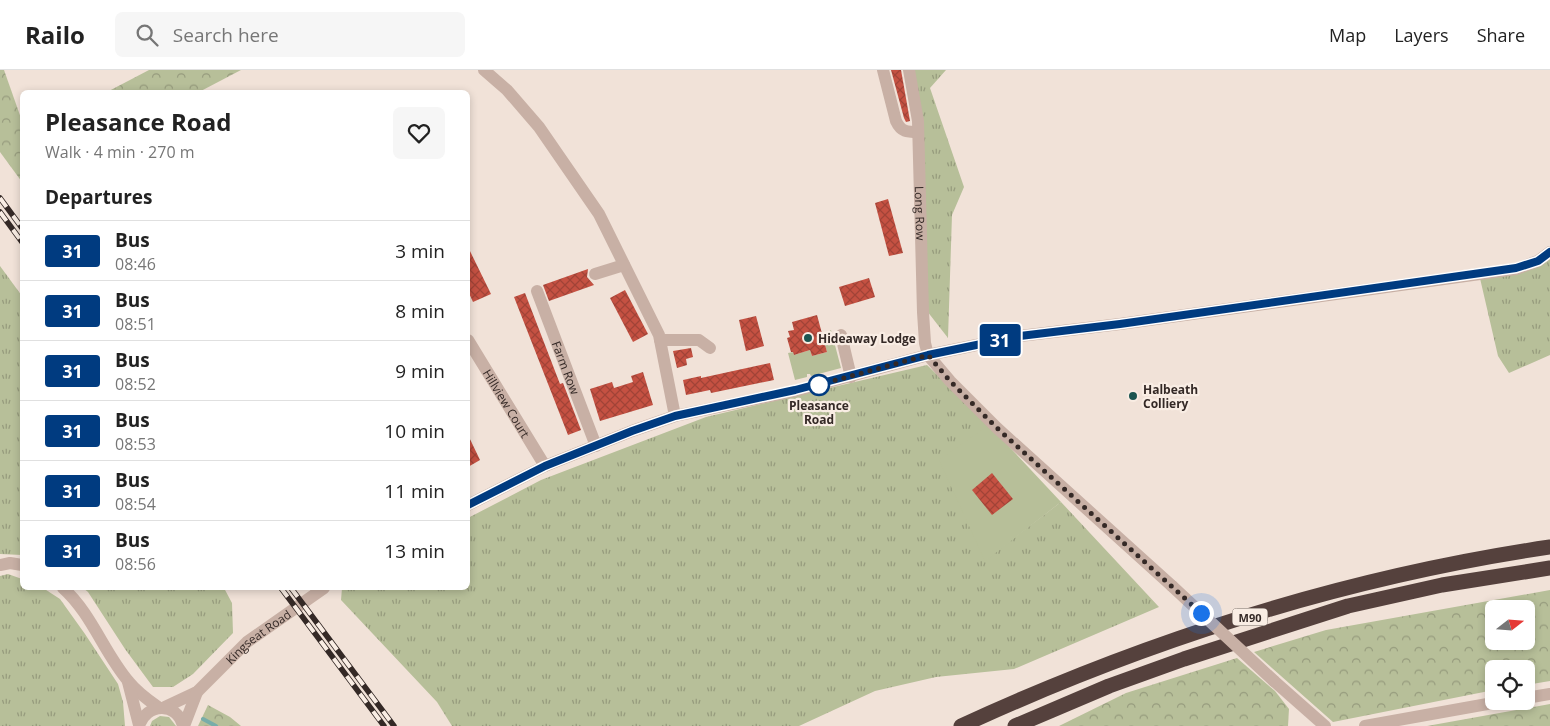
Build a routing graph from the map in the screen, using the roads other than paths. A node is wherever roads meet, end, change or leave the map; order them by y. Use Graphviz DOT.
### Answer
graph roads {
  1 [pos="484,70"];
  2 [pos="883,70"];
  3 [pos="909,70"];
  4 [pos="918,132"];
  5 [pos="1550,252"];
  6 [pos="622,259"];
  7 [pos="595,274"];
  8 [pos="537,291"];
  9 [pos="841,335"];
  10 [pos="660,340"];
  11 [pos="470,343"];
  12 [pos="710,348"];
  13 [pos="928,355"];
  14 [pos="852,377"];
  15 [pos="675,416"];
  16 [pos="596,446"];
  17 [pos="545,466"];
  18 [pos="470,504"];
  19 [pos="1550,547"];
  20 [pos="0,565"];
  21 [pos="20,565"];
  22 [pos="1550,568"];
  23 [pos="65,590"];
  24 [pos="321,590"];
  25 [pos="128,681"];
  26 [pos="197,692"];
  27 [pos="1550,694"];
  28 [pos="1535,696"];
  29 [pos="1485,704"];
  30 [pos="162,707"];
  31 [pos="139,726"];
  32 [pos="184,726"];
  33 [pos="961,726"];
  34 [pos="1015,726"];
  35 [pos="1325,726"];
  36 [pos="1365,726"];
  1 -- 6 [label="street"];
  2 -- 4 [label="street"];
  3 -- 4 [label="street, Long Row"];
  4 -- 13 [label="street, Long Row"];
  5 -- 13 [label="street"];
  6 -- 7 [label="street"];
  6 -- 10 [label="street"];
  8 -- 16 [label="street, Farm Row"];
  9 -- 14 [label="street"];
  10 -- 12 [label="street"];
  10 -- 15 [label="street"];
  11 -- 17 [label="street, Hillview Court"];
  13 -- 14 [label="street"];
  13 -- 35 [label="street, bridge"];
  14 -- 15 [label="street"];
  15 -- 16 [label="street"];
  16 -- 17 [label="street"];
  17 -- 18 [label="street"];
  19 -- 33 [label="highway, M90"];
  20 -- 21 [label="street"];
  22 -- 34 [label="highway, M90"];
  23 -- 25 [label="street"];
  24 -- 26 [label="street, Kingseat Road"];
  25 -- 30 [label="street"];
  25 -- 31 [label="street"];
  26 -- 30 [label="street, Kingseat Road"];
  26 -- 32 [label="street, Kingseat Road"];
  27 -- 28 [label="street"];
  29 -- 36 [label="street"];
  30 -- 31 [label="street, Kingseat Road"];
  30 -- 32 [label="street, Kingseat Road"];
}
